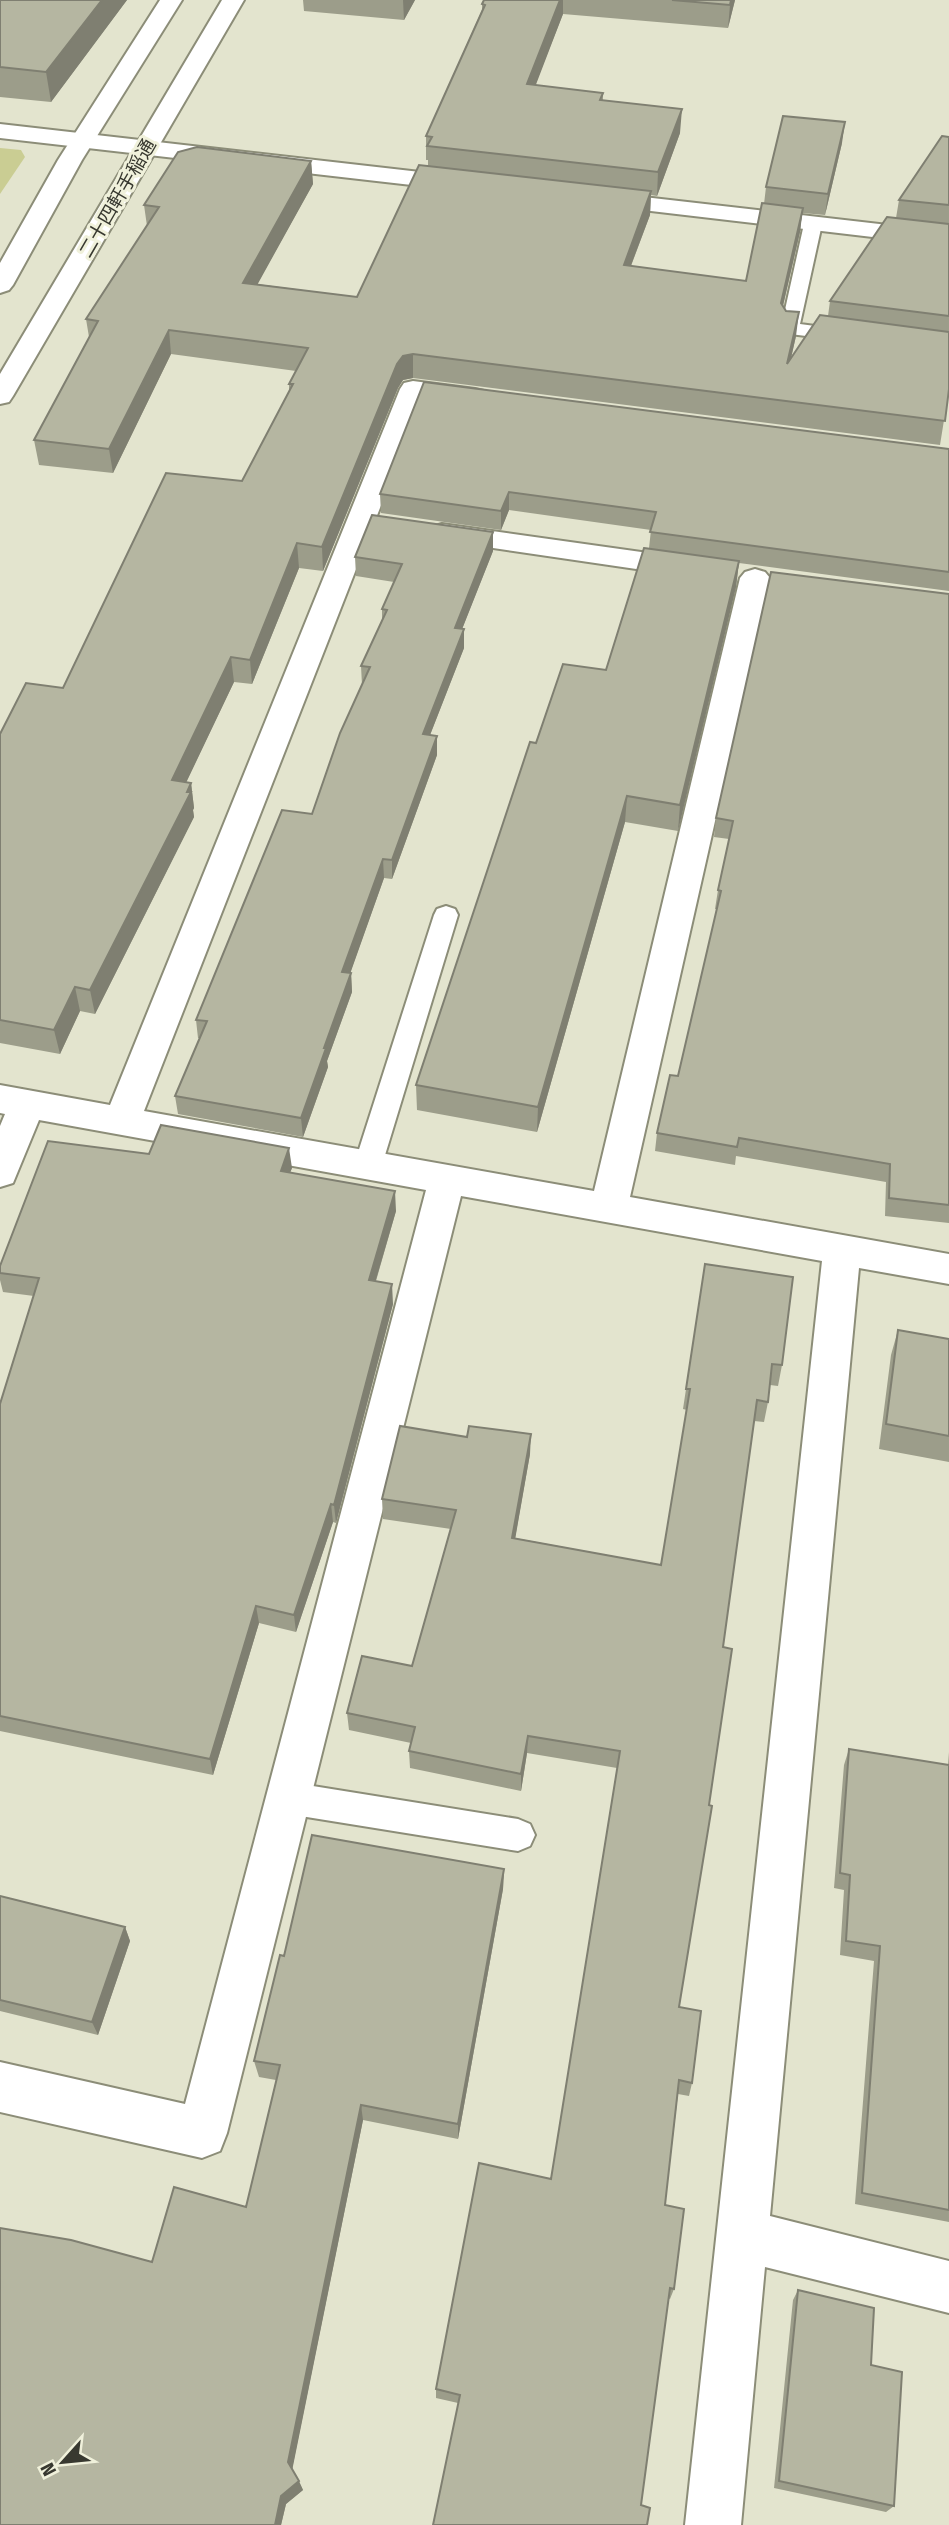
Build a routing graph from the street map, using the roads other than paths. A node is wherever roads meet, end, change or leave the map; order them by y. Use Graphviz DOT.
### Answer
graph roads {
  1 [pos="171,0"];
  2 [pos="233,0"];
  3 [pos="0,131"];
  4 [pos="83,140"];
  5 [pos="146,148"];
  6 [pos="494,187"];
  7 [pos="577,197"];
  8 [pos="813,223"];
  9 [pos="949,239"];
  10 [pos="10,252"];
  11 [pos="0,285"];
  12 [pos="870,338"];
  13 [pos="0,396"];
  14 [pos="509,401"];
  15 [pos="388,525"];
  16 [pos="446,915"];
  17 [pos="14,1101"];
  18 [pos="122,1121"];
  19 [pos="368,1164"];
  20 [pos="0,1173"];
  21 [pos="447,1179"];
  22 [pos="609,1208"];
  23 [pos="842,1250"];
  24 [pos="949,1269"];
  25 [pos="288,1798"];
  26 [pos="518,1835"];
  27 [pos="0,2087"];
  28 [pos="742,2235"];
  29 [pos="949,2287"];
  30 [pos="713,2525"];
  1 -- 4 [label="street"];
  2 -- 5 [label="street, 二十四軒手稲通"];
  3 -- 4 [label="street"];
  4 -- 5 [label="street"];
  4 -- 10 [label="street"];
  5 -- 6 [label="street"];
  5 -- 13 [label="street, 二十四軒手稲通"];
  7 -- 8 [label="street"];
  8 -- 9 [label="street"];
  8 -- 12 [label="lane"];
  10 -- 11 [label="street"];
  14 -- 15 [label="street"];
  15 -- 18 [label="street"];
  15 -- 22 [label="street"];
  16 -- 19 [label="lane"];
  17 -- 18 [label="street"];
  17 -- 20 [label="street"];
  18 -- 19 [label="street"];
  19 -- 21 [label="street"];
  21 -- 22 [label="street"];
  21 -- 25 [label="street"];
  22 -- 23 [label="street"];
  23 -- 24 [label="street"];
  23 -- 28 [label="street"];
  25 -- 26 [label="lane"];
  25 -- 27 [label="street"];
  28 -- 29 [label="street"];
  28 -- 30 [label="street"];
}
